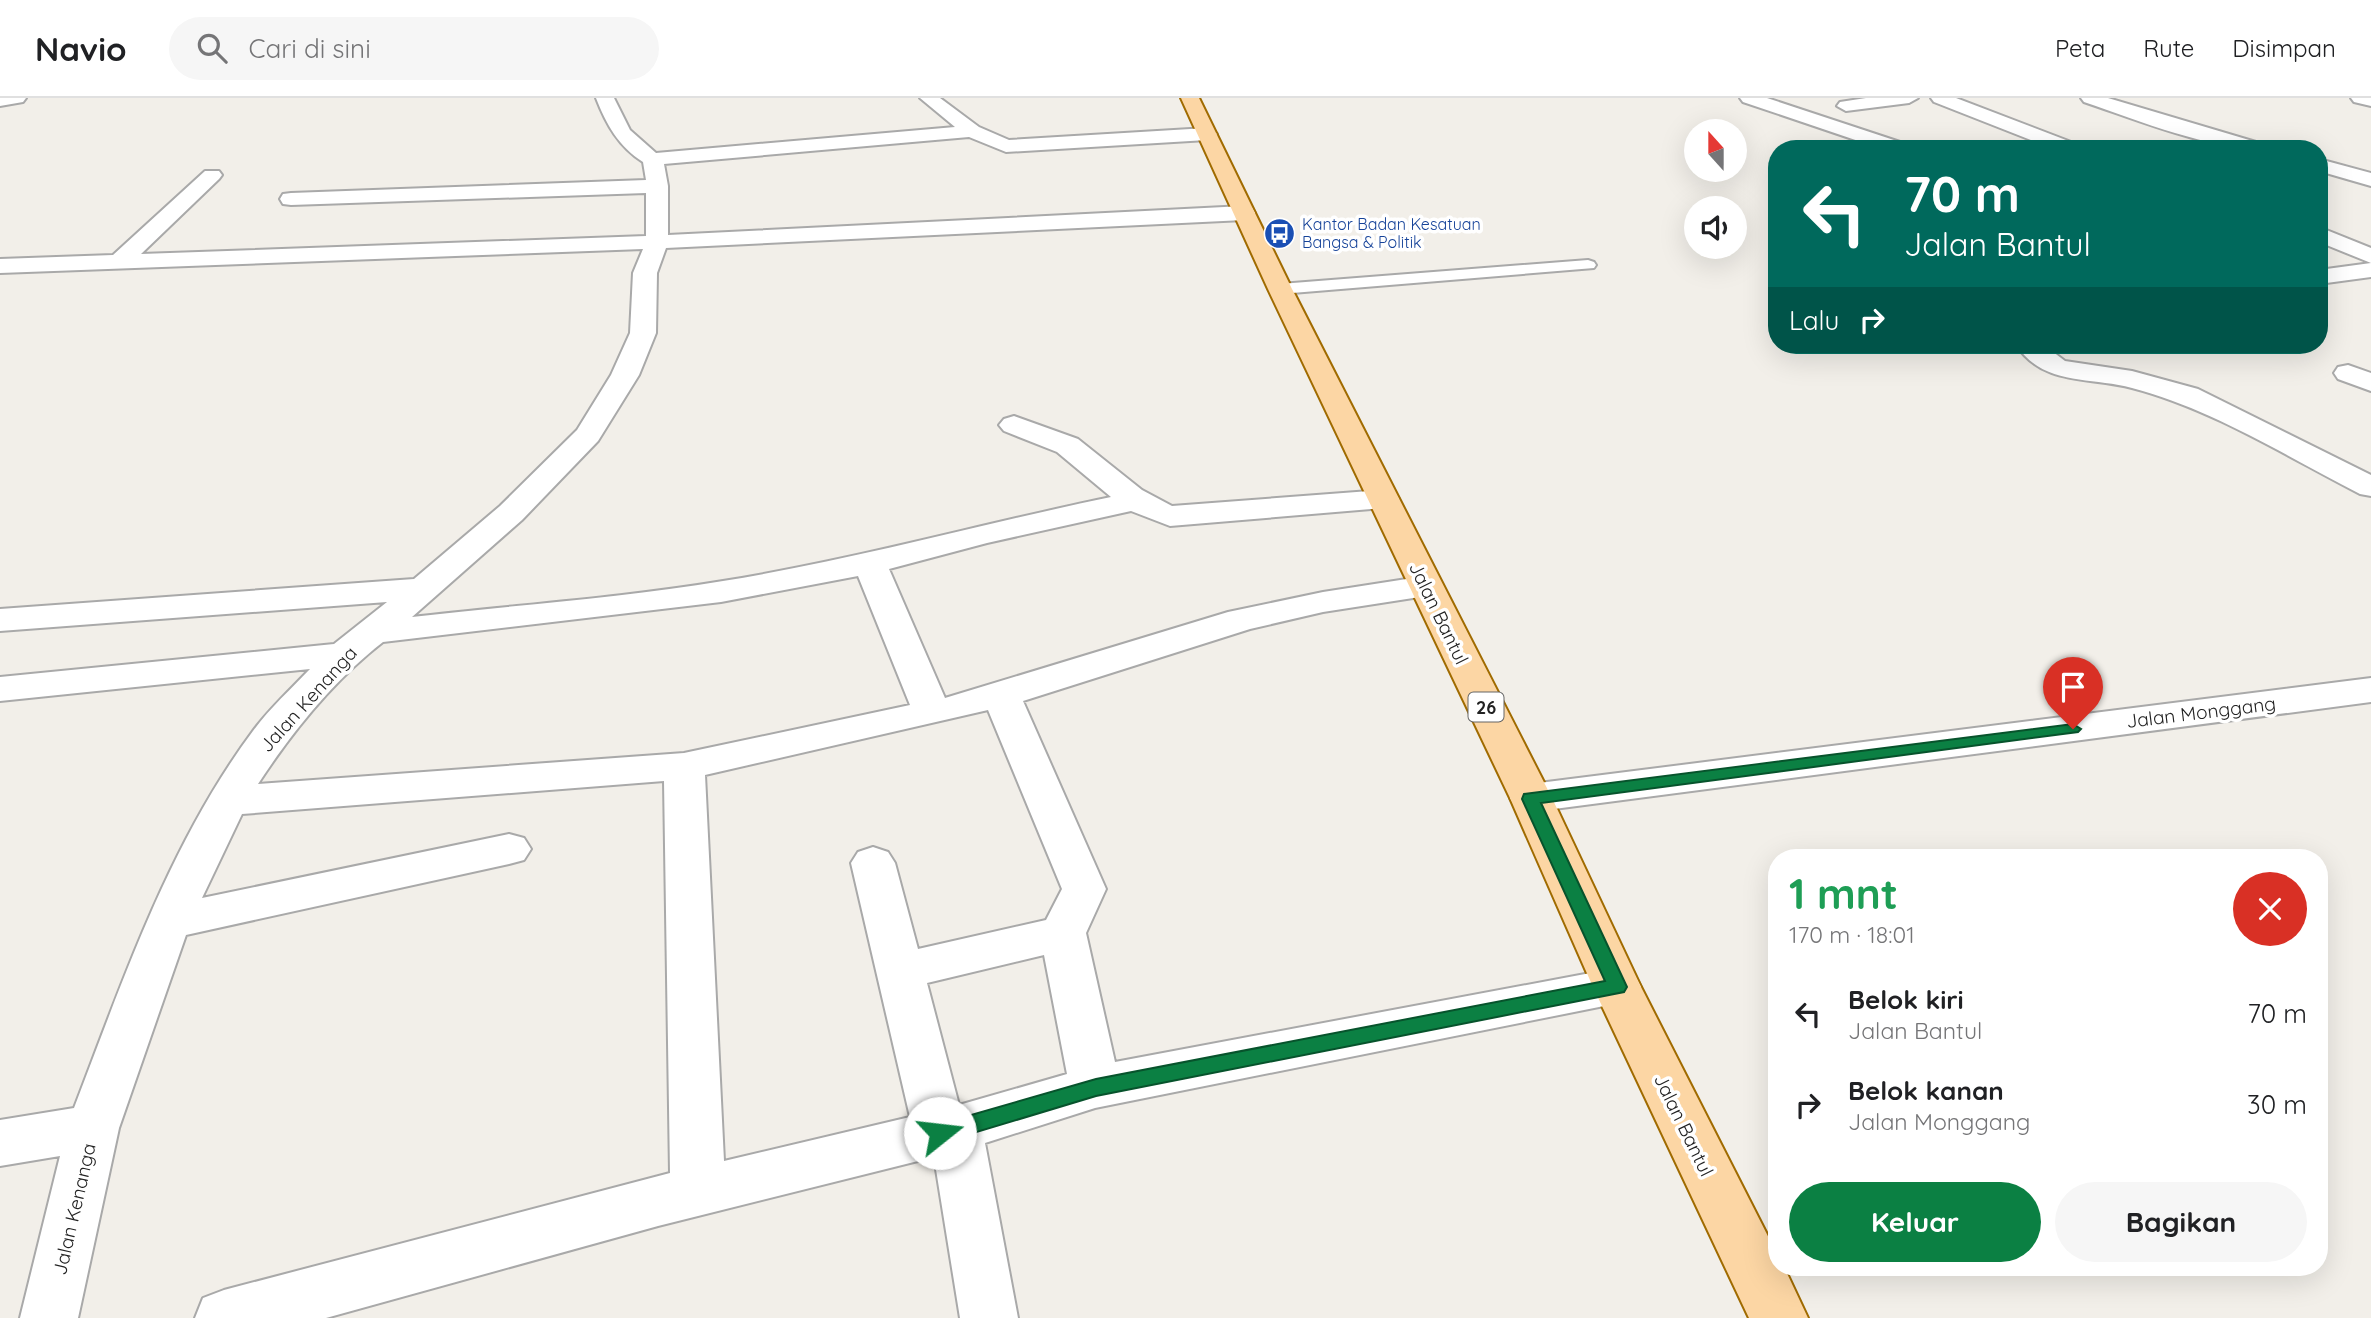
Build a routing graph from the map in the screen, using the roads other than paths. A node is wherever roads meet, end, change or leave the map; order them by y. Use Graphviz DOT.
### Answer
graph roads {
  1 [pos="17,98"];
  2 [pos="605,98"];
  3 [pos="929,98"];
  4 [pos="1190,98"];
  5 [pos="1749,98"];
  6 [pos="1909,98"];
  7 [pos="1940,98"];
  8 [pos="2090,98"];
  9 [pos="2360,98"];
  10 [pos="0,101"];
  11 [pos="2371,101"];
  12 [pos="1846,106"];
  13 [pos="972,131"];
  14 [pos="1208,134"];
  15 [pos="1875,140"];
  16 [pos="2049,140"];
  17 [pos="2228,140"];
  18 [pos="653,159"];
  19 [pos="2328,168"];
  20 [pos="212,175"];
  21 [pos="2371,180"];
  22 [pos="657,186"];
  23 [pos="291,199"];
  24 [pos="1229,213"];
  25 [pos="2328,238"];
  26 [pos="657,242"];
  27 [pos="2371,256"];
  28 [pos="120,261"];
  29 [pos="1588,265"];
  30 [pos="0,266"];
  31 [pos="2371,270"];
  32 [pos="2328,275"];
  33 [pos="1280,289"];
  34 [pos="2038,354"];
  35 [pos="1014,425"];
  36 [pos="2371,487"];
  37 [pos="1383,499"];
  38 [pos="1134,501"];
  39 [pos="870,564"];
  40 [pos="1426,586"];
  41 [pos="420,589"];
  42 [pos="0,620"];
  43 [pos="359,643"];
  44 [pos="0,689"];
  45 [pos="2371,690"];
  46 [pos="1001,695"];
  47 [pos="932,713"];
  48 [pos="684,766"];
  49 [pos="1531,799"];
  50 [pos="228,802"];
  51 [pos="509,849"];
  52 [pos="873,863"];
  53 [pos="168,922"];
  54 [pos="1063,933"];
  55 [pos="901,971"];
  56 [pos="1617,987"];
  57 [pos="1096,1087"];
  58 [pos="93,1128"];
  59 [pos="948,1131"];
  60 [pos="0,1143"];
  61 [pos="698,1191"];
  62 [pos="49,1318"];
  63 [pos="224,1318"];
  64 [pos="989,1318"];
  65 [pos="1779,1318"];
  1 -- 10 [label="street"];
  2 -- 18 [label="street"];
  3 -- 13 [label="street"];
  4 -- 14 [label="main road, Jalan Bantul / 26"];
  5 -- 15 [label="street"];
  6 -- 12 [label="street"];
  7 -- 16 [label="street"];
  8 -- 17 [label="street"];
  9 -- 11 [label="street"];
  13 -- 14 [label="street"];
  13 -- 18 [label="street"];
  14 -- 24 [label="main road, Jalan Bantul / 26"];
  18 -- 22 [label="street"];
  19 -- 21 [label="street"];
  20 -- 28 [label="street"];
  22 -- 23 [label="street"];
  22 -- 26 [label="street"];
  24 -- 26 [label="street"];
  24 -- 33 [label="main road, Jalan Bantul / 26"];
  25 -- 27 [label="street"];
  26 -- 28 [label="street"];
  26 -- 41 [label="street, Jalan Kenanga"];
  28 -- 30 [label="street"];
  29 -- 33 [label="lane"];
  31 -- 32 [label="street"];
  33 -- 37 [label="main road, Jalan Bantul / 26"];
  34 -- 36 [label="street"];
  35 -- 38 [label="street"];
  37 -- 38 [label="street"];
  37 -- 40 [label="main road, Jalan Bantul / 26"];
  38 -- 39 [label="street"];
  39 -- 43 [label="street"];
  39 -- 47 [label="street"];
  40 -- 46 [label="street"];
  40 -- 49 [label="main road, Jalan Bantul / 26"];
  41 -- 42 [label="street"];
  41 -- 43 [label="street, Jalan Kenanga"];
  43 -- 44 [label="street"];
  43 -- 50 [label="street, Jalan Kenanga"];
  45 -- 49 [label="street, Jalan Monggang"];
  46 -- 47 [label="street"];
  46 -- 54 [label="street"];
  47 -- 48 [label="street"];
  48 -- 50 [label="street"];
  48 -- 61 [label="street"];
  49 -- 56 [label="main road, Jalan Bantul / 26"];
  50 -- 53 [label="street, Jalan Kenanga"];
  51 -- 53 [label="street"];
  52 -- 55 [label="street"];
  53 -- 58 [label="street, Jalan Kenanga"];
  54 -- 55 [label="street"];
  54 -- 57 [label="street"];
  55 -- 59 [label="street"];
  56 -- 57 [label="street"];
  56 -- 65 [label="main road, Jalan Bantul / 26"];
  57 -- 59 [label="street"];
  58 -- 60 [label="street"];
  58 -- 62 [label="street, Jalan Kenanga"];
  59 -- 61 [label="street"];
  59 -- 64 [label="street"];
  61 -- 63 [label="street"];
}
